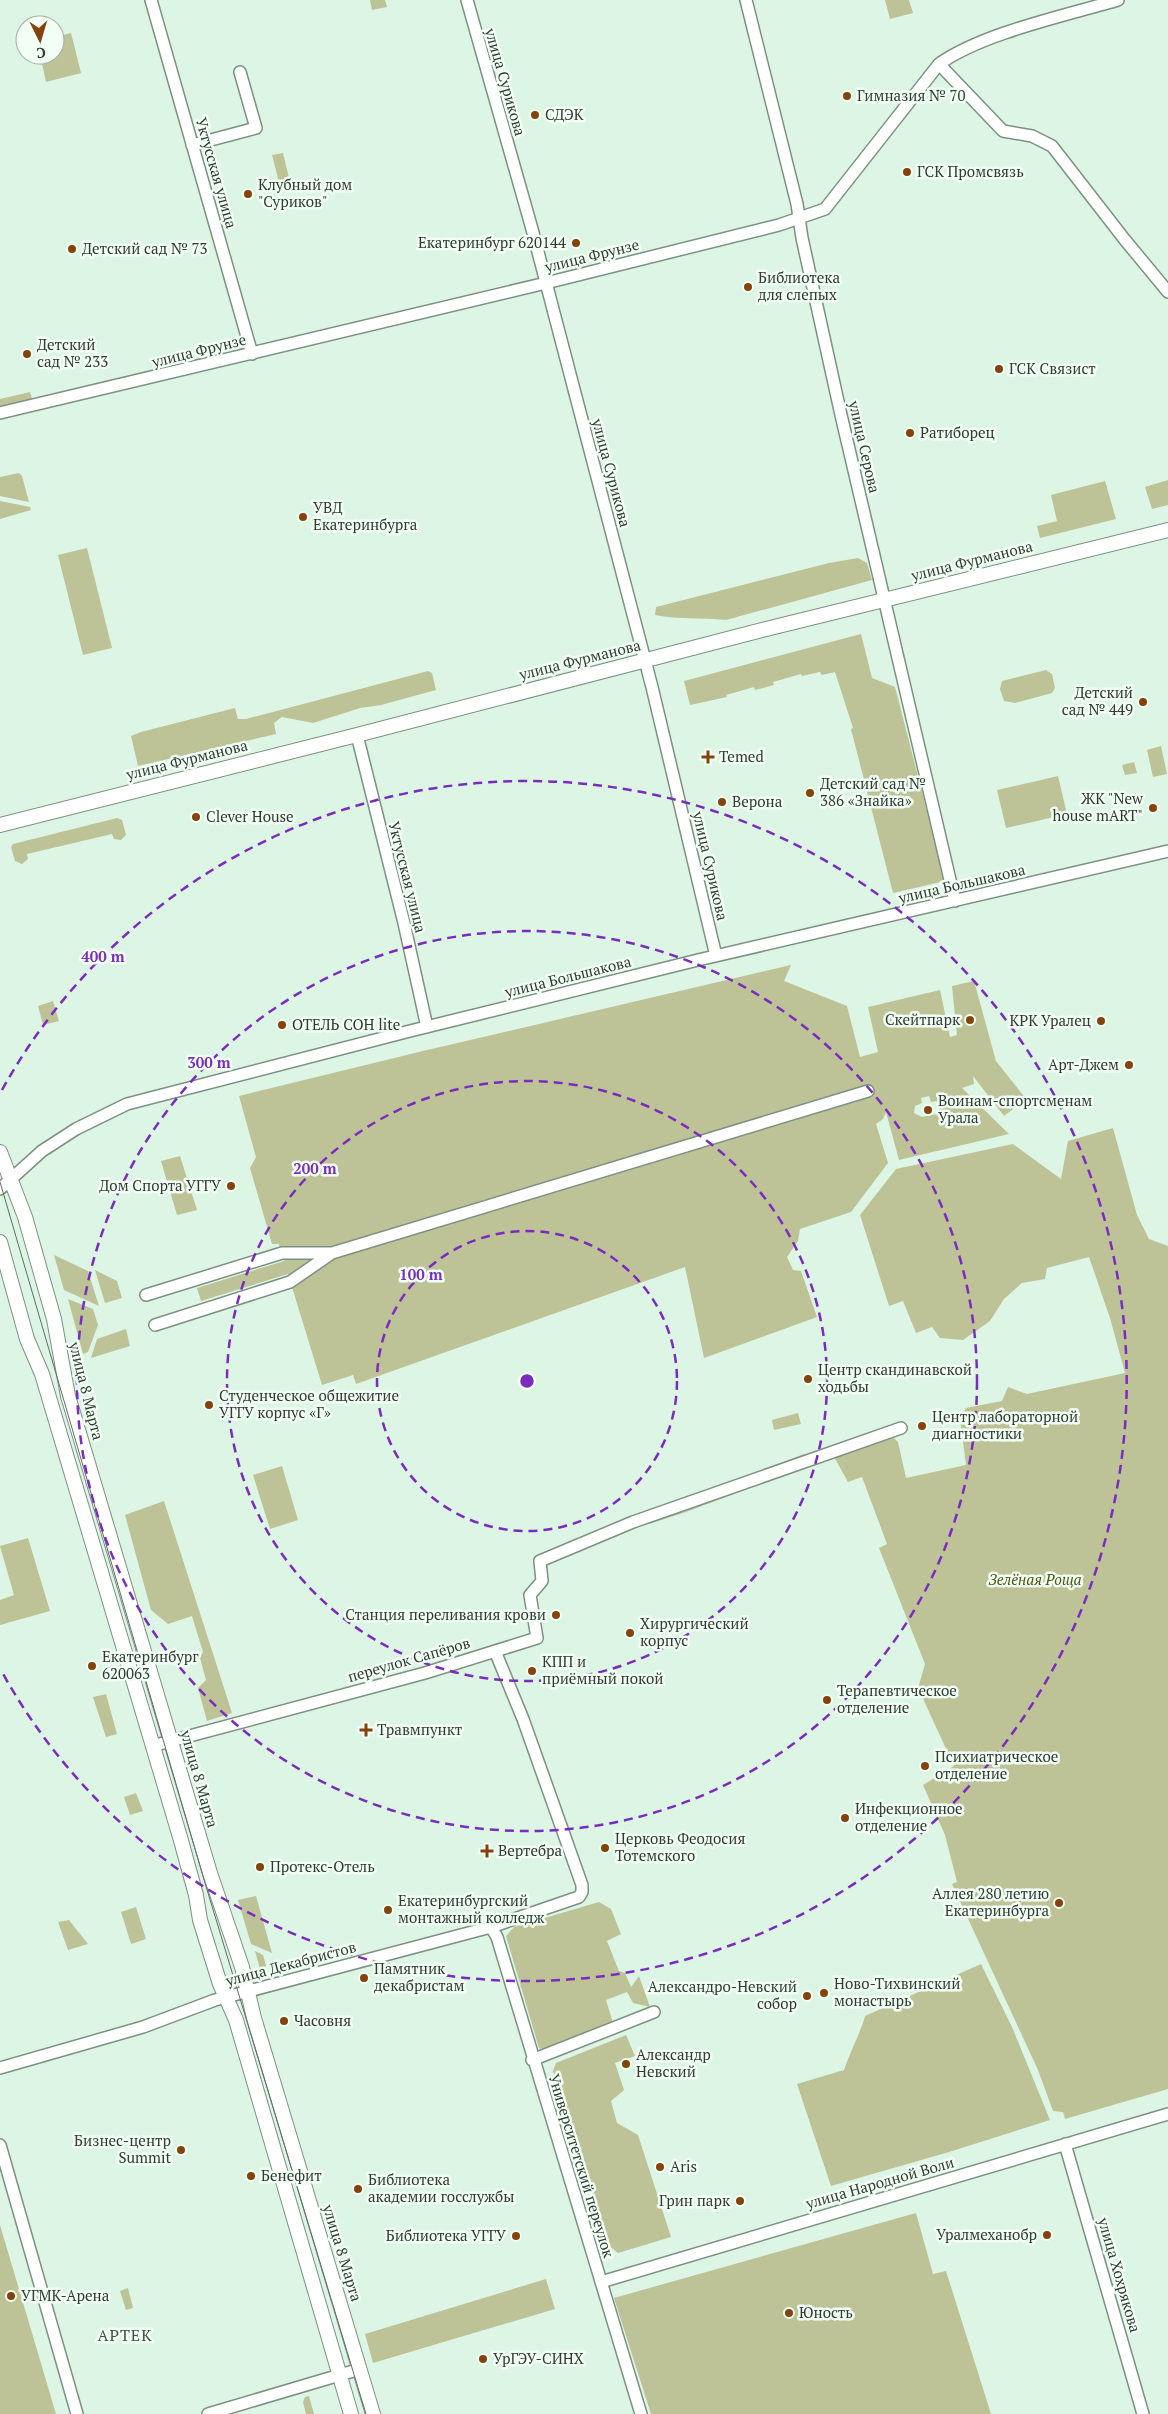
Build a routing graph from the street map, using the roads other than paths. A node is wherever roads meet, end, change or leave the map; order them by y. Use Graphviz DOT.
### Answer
graph roads {
  1 [pos="151,0"];
  2 [pos="467,0"];
  3 [pos="746,0"];
  4 [pos="1118,0"];
  5 [pos="939,64"];
  6 [pos="240,72"];
  7 [pos="192,144"];
  8 [pos="799,219"];
  9 [pos="546,284"];
  10 [pos="1168,292"];
  11 [pos="252,354"];
  12 [pos="0,413"];
  13 [pos="1168,530"];
  14 [pos="884,600"];
  15 [pos="644,661"];
  16 [pos="356,735"];
  17 [pos="0,824"];
  18 [pos="1168,851"];
  19 [pos="955,901"];
  20 [pos="716,956"];
  21 [pos="427,1027"];
  22 [pos="868,1091"];
  23 [pos="0,1152"];
  24 [pos="6,1185"];
  25 [pos="0,1242"];
  26 [pos="332,1254"];
  27 [pos="146,1295"];
  28 [pos="155,1324"];
  29 [pos="901,1428"];
  30 [pos="495,1651"];
  31 [pos="171,1741"];
  32 [pos="152,1746"];
  33 [pos="491,1927"];
  34 [pos="248,1992"];
  35 [pos="226,1997"];
  36 [pos="654,2012"];
  37 [pos="532,2060"];
  38 [pos="0,2068"];
  39 [pos="1168,2114"];
  40 [pos="1066,2144"];
  41 [pos="0,2145"];
  42 [pos="601,2282"];
  43 [pos="360,2369"];
  44 [pos="340,2375"];
  45 [pos="77,2414"];
  46 [pos="208,2414"];
  47 [pos="351,2414"];
  48 [pos="373,2414"];
  49 [pos="641,2414"];
  50 [pos="1143,2414"];
  1 -- 7 [label="street, Уктусская улица"];
  2 -- 9 [label="street, улица Сурикова"];
  3 -- 8 [label="street, улица Серова"];
  4 -- 5 [label="street, улица Фрунзе"];
  5 -- 8 [label="street, улица Фрунзе"];
  5 -- 10 [label="street"];
  6 -- 7 [label="street"];
  7 -- 11 [label="street, Уктусская улица"];
  8 -- 9 [label="street, улица Фрунзе"];
  8 -- 14 [label="street, улица Серова"];
  9 -- 11 [label="street, улица Фрунзе"];
  9 -- 15 [label="street, улица Сурикова"];
  11 -- 12 [label="street, улица Фрунзе"];
  13 -- 14 [label="main road, улица Фурманова"];
  14 -- 15 [label="main road, улица Фурманова"];
  14 -- 19 [label="street, улица Серова"];
  15 -- 16 [label="main road, улица Фурманова"];
  15 -- 20 [label="street, улица Сурикова"];
  16 -- 17 [label="main road, улица Фурманова"];
  16 -- 21 [label="street, Уктусская улица"];
  18 -- 19 [label="street, улица Большакова"];
  19 -- 20 [label="street, улица Большакова"];
  20 -- 21 [label="street, улица Большакова"];
  21 -- 24 [label="street, улица Большакова"];
  22 -- 26 [label="street"];
  23 -- 24 [label="main road, улица 8 Марта"];
  24 -- 31 [label="main road, улица 8 Марта"];
  25 -- 32 [label="main road"];
  26 -- 27 [label="street"];
  26 -- 28 [label="street"];
  29 -- 30 [label="street, переулок Сапёров"];
  30 -- 31 [label="street, переулок Сапёров"];
  30 -- 33 [label="street, улица Декабристов"];
  31 -- 32 [label="street, переулок Сапёров"];
  31 -- 34 [label="main road, улица 8 Марта"];
  32 -- 35 [label="main road"];
  33 -- 34 [label="street, улица Декабристов"];
  33 -- 37 [label="street, Университетский переулок"];
  34 -- 35 [label="street, улица Декабристов"];
  34 -- 43 [label="main road, улица 8 Марта"];
  35 -- 38 [label="street, улица Декабристов"];
  35 -- 44 [label="main road"];
  36 -- 37 [label="street"];
  37 -- 42 [label="street, Университетский переулок"];
  39 -- 40 [label="street, улица Народной Воли"];
  40 -- 42 [label="street, улица Народной Воли"];
  40 -- 50 [label="street, улица Хохрякова"];
  41 -- 45 [label="street"];
  42 -- 49 [label="street, Университетский переулок"];
  43 -- 44 [label="street"];
  43 -- 48 [label="main road, улица 8 Марта"];
  44 -- 46 [label="street"];
  44 -- 47 [label="main road"];
}
